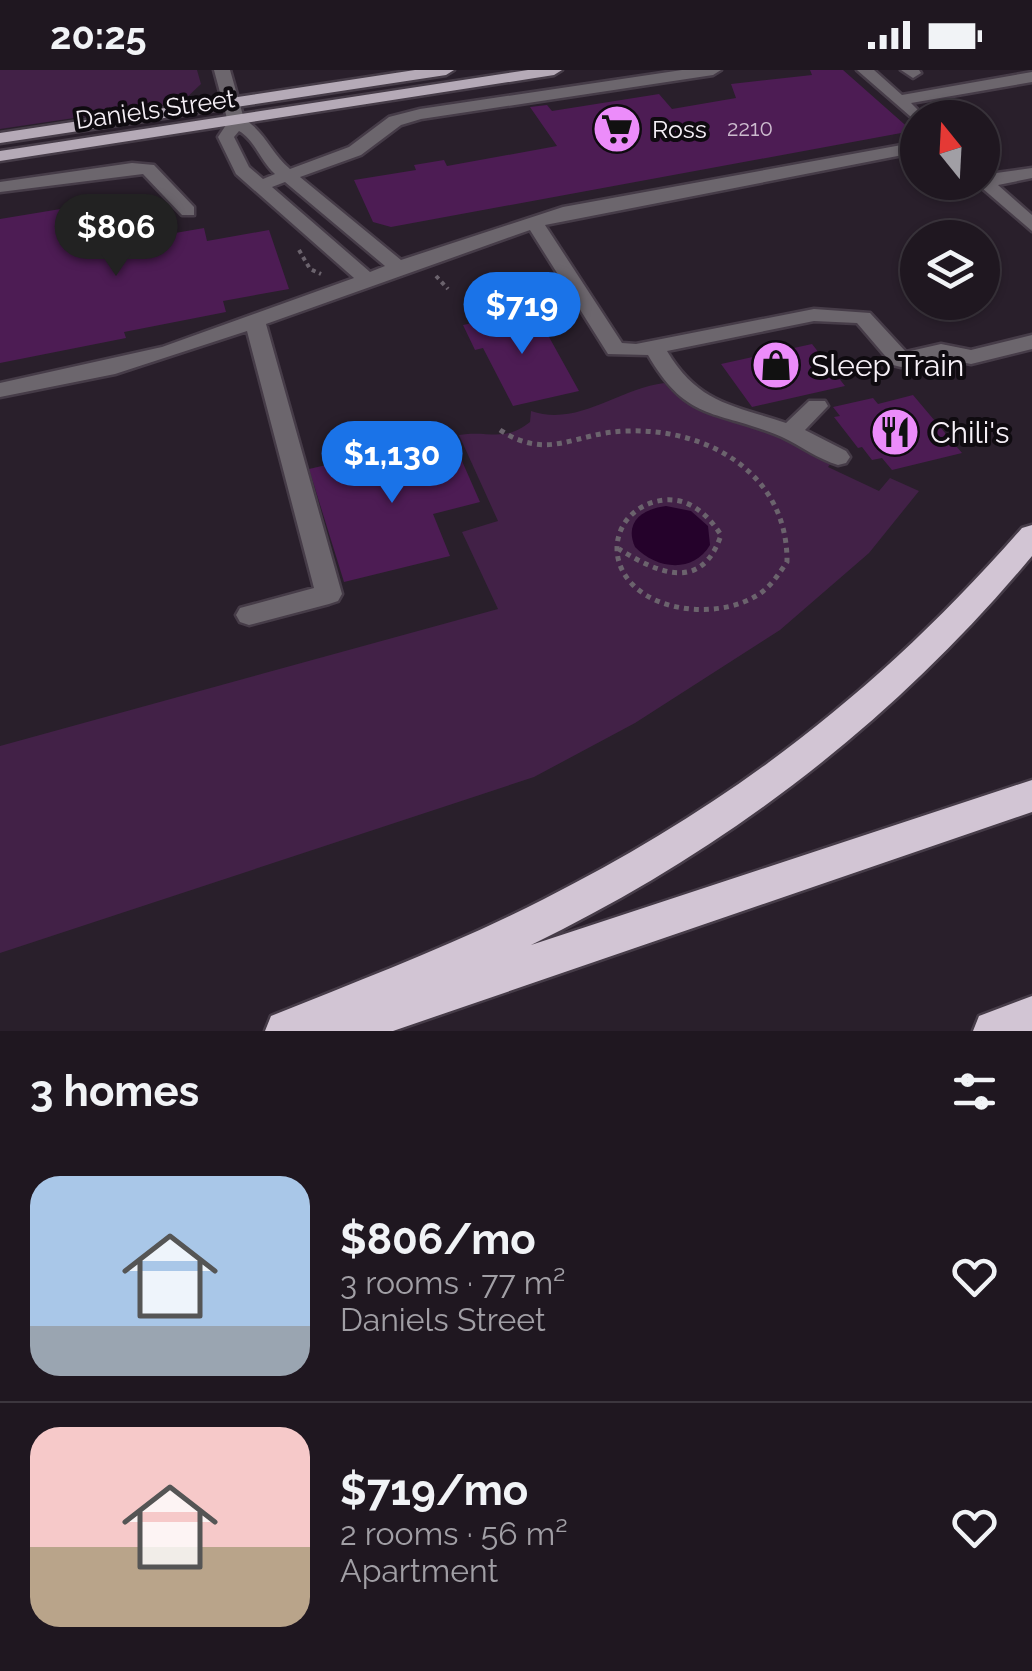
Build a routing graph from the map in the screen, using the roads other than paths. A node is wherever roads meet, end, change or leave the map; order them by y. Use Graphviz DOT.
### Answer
graph roads {
  1 [pos="222,70"];
  2 [pos="446,70"];
  3 [pos="554,70"];
  4 [pos="591,70"];
  5 [pos="713,70"];
  6 [pos="866,70"];
  7 [pos="1032,77"];
  8 [pos="603,85"];
  9 [pos="899,100"];
  10 [pos="234,113"];
  11 [pos="0,138"];
  12 [pos="900,151"];
  13 [pos="0,156"];
  14 [pos="1032,172"];
  15 [pos="287,174"];
  16 [pos="1000,178"];
  17 [pos="262,185"];
  18 [pos="0,188"];
  19 [pos="1000,196"];
  20 [pos="188,211"];
  21 [pos="534,222"];
  22 [pos="1032,225"];
  23 [pos="400,268"];
  24 [pos="368,280"];
  25 [pos="256,320"];
  26 [pos="1032,342"];
  27 [pos="654,348"];
  28 [pos="0,390"];
  29 [pos="818,406"];
  30 [pos="790,432"];
  31 [pos="838,456"];
  32 [pos="1032,536"];
  33 [pos="248,615"];
  34 [pos="1032,796"];
  35 [pos="1032,1017"];
  36 [pos="286,1031"];
  37 [pos="333,1031"];
  38 [pos="994,1031"];
  1 -- 10 [label="street"];
  2 -- 10 [label="main road, Daniels Street"];
  3 -- 10 [label="main road, Daniels Street"];
  4 -- 8 [label="street"];
  5 -- 8 [label="street"];
  6 -- 9 [label="street"];
  7 -- 9 [label="street"];
  8 -- 15 [label="street"];
  10 -- 11 [label="main road, Daniels Street"];
  10 -- 13 [label="main road, Daniels Street"];
  10 -- 15 [label="street"];
  10 -- 17 [label="street"];
  12 -- 21 [label="street"];
  14 -- 16 [label="street"];
  15 -- 17 [label="street"];
  15 -- 23 [label="street"];
  17 -- 24 [label="street"];
  18 -- 20 [label="street"];
  19 -- 22 [label="street"];
  21 -- 23 [label="street"];
  21 -- 27 [label="street"];
  23 -- 24 [label="street"];
  24 -- 25 [label="street"];
  25 -- 28 [label="street"];
  25 -- 33 [label="street"];
  26 -- 27 [label="street"];
  27 -- 30 [label="street"];
  29 -- 30 [label="street"];
  30 -- 31 [label="street"];
  32 -- 36 [label="highway"];
  34 -- 37 [label="highway"];
  35 -- 38 [label="highway"];
}
